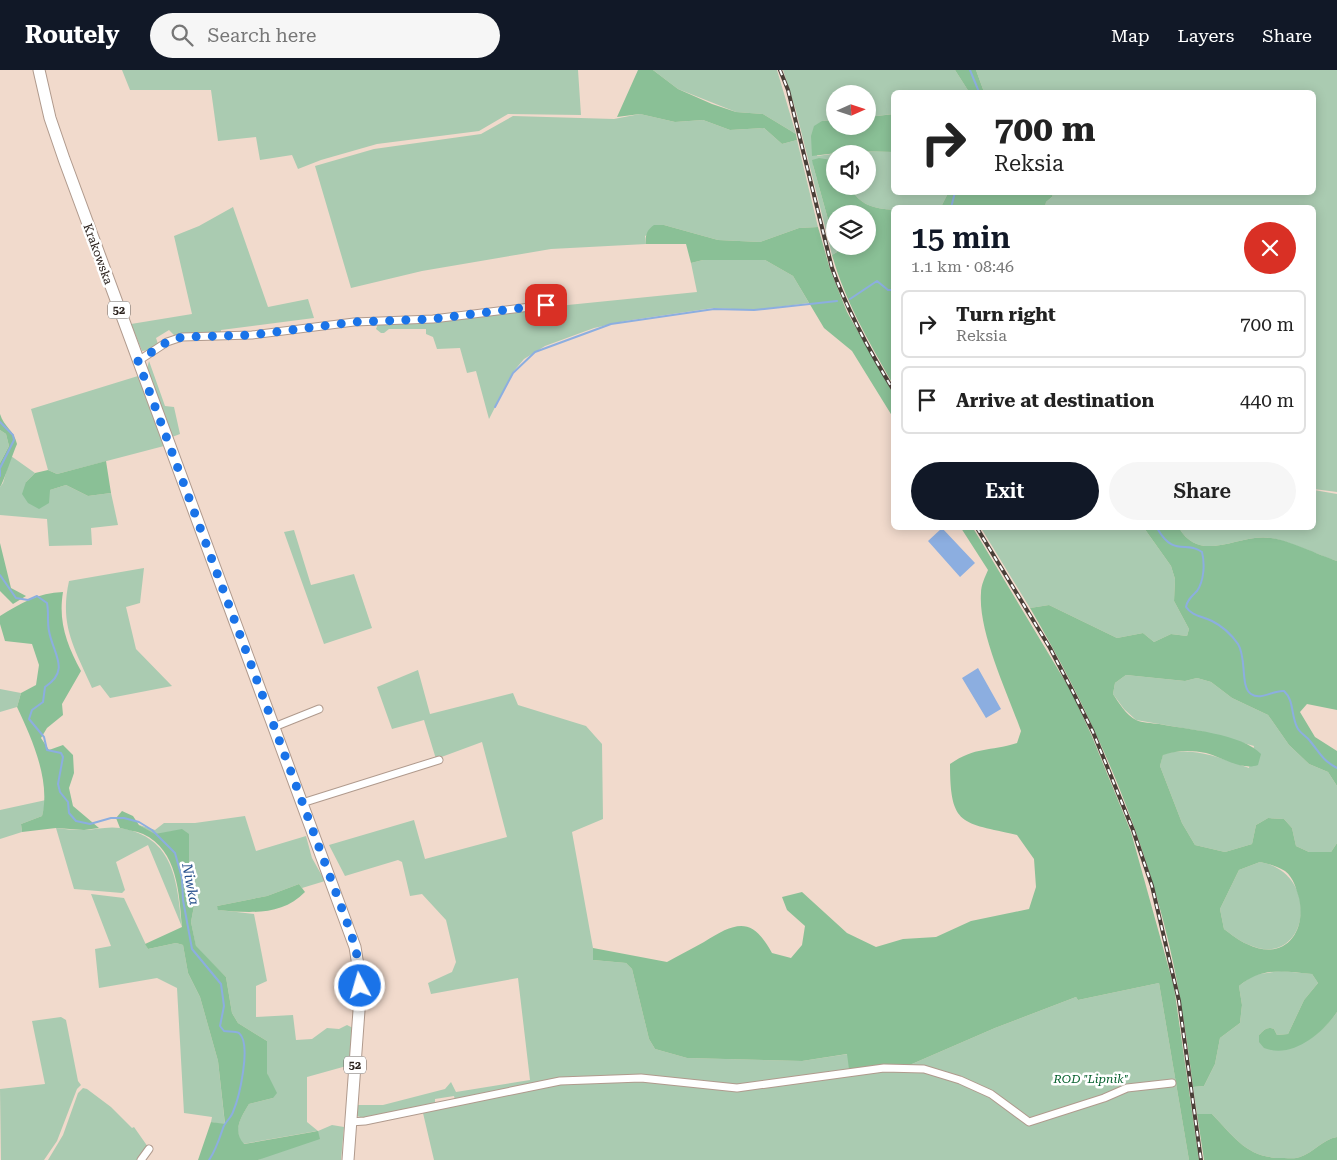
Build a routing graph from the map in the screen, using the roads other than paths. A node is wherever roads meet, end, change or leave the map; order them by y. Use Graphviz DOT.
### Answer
graph roads {
  1 [pos="31,70"];
  2 [pos="39,70"];
  3 [pos="50,118"];
  4 [pos="546,305"];
  5 [pos="138,361"];
  6 [pos="319,709"];
  7 [pos="274,727"];
  8 [pos="438,760"];
  9 [pos="302,803"];
  10 [pos="1172,1083"];
  11 [pos="350,1122"];
  12 [pos="149,1149"];
  13 [pos="141,1160"];
  14 [pos="348,1160"];
  1 -- 3 [label="main road, Krakowska / 52"];
  2 -- 3 [label="main road, Krakowska / 52"];
  3 -- 5 [label="main road, Krakowska / 52"];
  4 -- 5 [label="street"];
  5 -- 7 [label="main road, Krakowska / 52"];
  6 -- 7 [label="street"];
  7 -- 9 [label="main road, Krakowska / 52"];
  8 -- 9 [label="street"];
  9 -- 11 [label="main road, Krakowska / 52"];
  10 -- 11 [label="street"];
  11 -- 14 [label="main road, Krakowska / 52"];
  12 -- 13 [label="street"];
}
